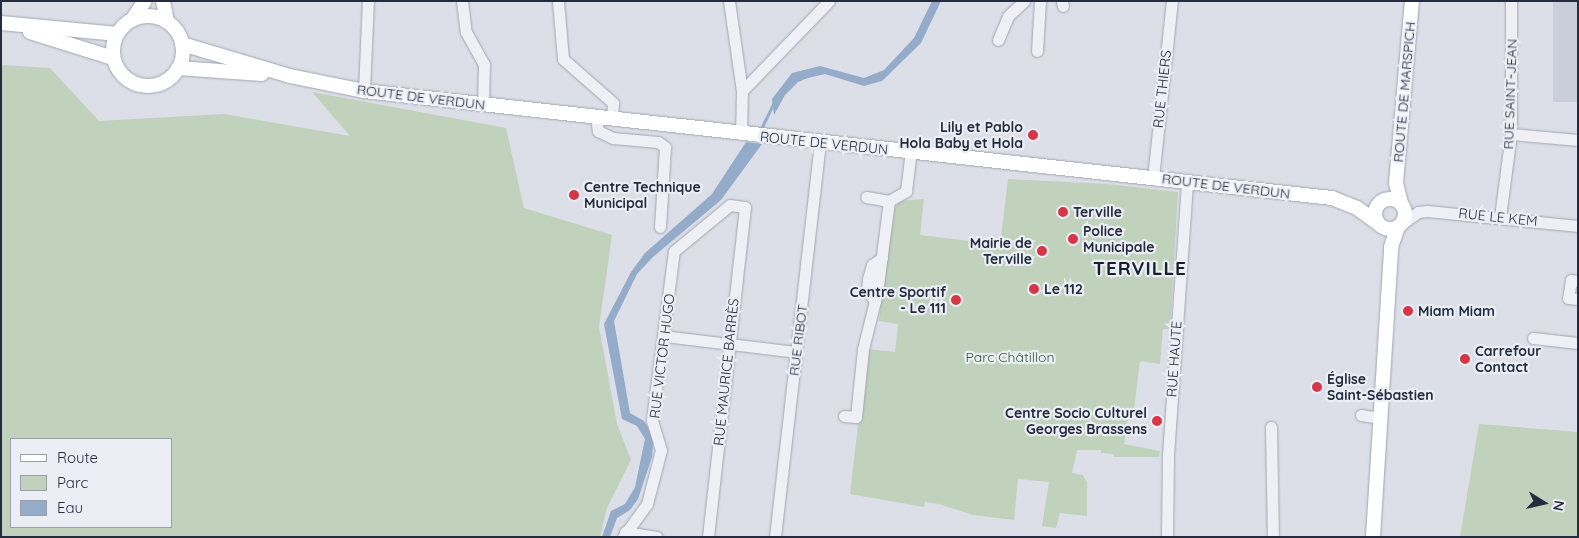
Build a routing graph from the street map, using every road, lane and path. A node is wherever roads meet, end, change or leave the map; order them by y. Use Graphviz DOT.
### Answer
graph roads {
  1 [pos="145,1"];
  2 [pos="164,1"];
  3 [pos="368,1"];
  4 [pos="462,1"];
  5 [pos="558,1"];
  6 [pos="729,1"];
  7 [pos="829,1"];
  8 [pos="1024,1"];
  9 [pos="1040,1"];
  10 [pos="1172,1"];
  11 [pos="1412,1"];
  12 [pos="1511,1"];
  13 [pos="132,20"];
  14 [pos="167,22"];
  15 [pos="2,23"];
  16 [pos="117,34"];
  17 [pos="998,40"];
  18 [pos="182,44"];
  19 [pos="1037,51"];
  20 [pos="113,58"];
  21 [pos="178,68"];
  22 [pos="290,76"];
  23 [pos="364,91"];
  24 [pos="742,92"];
  25 [pos="483,105"];
  26 [pos="596,117"];
  27 [pos="612,118"];
  28 [pos="741,134"];
  29 [pos="1511,134"];
  30 [pos="1578,140"];
  31 [pos="820,142"];
  32 [pos="911,152"];
  33 [pos="1153,178"];
  34 [pos="1187,181"];
  35 [pos="1396,183"];
  36 [pos="866,198"];
  37 [pos="889,200"];
  38 [pos="1382,202"];
  39 [pos="1402,204"];
  40 [pos="745,207"];
  41 [pos="1357,208"];
  42 [pos="1418,212"];
  43 [pos="1500,217"];
  44 [pos="1380,225"];
  45 [pos="1400,225"];
  46 [pos="1578,226"];
  47 [pos="660,227"];
  48 [pos="1391,247"];
  49 [pos="1578,281"];
  50 [pos="1578,299"];
  51 [pos="664,336"];
  52 [pos="1533,338"];
  53 [pos="730,343"];
  54 [pos="1578,343"];
  55 [pos="796,352"];
  56 [pos="1361,415"];
  57 [pos="844,416"];
  58 [pos="1381,418"];
  59 [pos="1272,427"];
  60 [pos="624,534"];
  61 [pos="657,537"];
  62 [pos="708,537"];
  63 [pos="775,537"];
  64 [pos="1166,537"];
  65 [pos="1273,537"];
  66 [pos="1373,537"];
  1 -- 13 [label="main road"];
  2 -- 14 [label="main road"];
  3 -- 23 [label="street"];
  4 -- 25 [label="street"];
  5 -- 27 [label="street"];
  6 -- 24 [label="street"];
  7 -- 24 [label="street"];
  8 -- 17 [label="street"];
  9 -- 19 [label="street"];
  10 -- 33 [label="street, RUE THIERS"];
  11 -- 35 [label="main road, ROUTE DE MARSPICH"];
  12 -- 29 [label="street, RUE SAINT-JEAN"];
  13 -- 14 [label="main road"];
  13 -- 16 [label="main road"];
  14 -- 18 [label="main road"];
  15 -- 16 [label="main road"];
  15 -- 20 [label="main road"];
  16 -- 20 [label="main road"];
  18 -- 21 [label="main road"];
  18 -- 22 [label="main road, ROUTE DE VERDUN"];
  20 -- 21 [label="main road"];
  21 -- 22 [label="main road, ROUTE DE VERDUN"];
  22 -- 23 [label="main road, ROUTE DE VERDUN"];
  23 -- 25 [label="main road, ROUTE DE VERDUN"];
  24 -- 28 [label="street"];
  25 -- 26 [label="main road, ROUTE DE VERDUN"];
  26 -- 27 [label="main road, ROUTE DE VERDUN"];
  26 -- 47 [label="street"];
  27 -- 28 [label="main road, ROUTE DE VERDUN"];
  28 -- 31 [label="main road, ROUTE DE VERDUN"];
  29 -- 30 [label="street"];
  29 -- 43 [label="street, RUE SAINT-JEAN"];
  31 -- 32 [label="main road, ROUTE DE VERDUN"];
  31 -- 55 [label="street, RUE RIBOT"];
  32 -- 33 [label="main road, ROUTE DE VERDUN"];
  32 -- 37 [label="street"];
  33 -- 34 [label="main road, ROUTE DE VERDUN"];
  34 -- 41 [label="main road, ROUTE DE VERDUN"];
  34 -- 64 [label="street, RUE HAUTE"];
  35 -- 38 [label="main road, ROUTE DE MARSPICH"];
  35 -- 39 [label="main road, ROUTE DE MARSPICH"];
  36 -- 37 [label="street"];
  37 -- 57 [label="street"];
  38 -- 39 [label="main road"];
  38 -- 41 [label="main road, ROUTE DE VERDUN"];
  38 -- 44 [label="main road"];
  39 -- 42 [label="street, RUE LE KEM"];
  39 -- 45 [label="main road"];
  40 -- 51 [label="street, RUE VICTOR HUGO"];
  40 -- 53 [label="street, RUE MAURICE BARRÈS"];
  41 -- 44 [label="main road, ROUTE DE VERDUN"];
  42 -- 43 [label="street, RUE LE KEM"];
  42 -- 45 [label="street"];
  43 -- 46 [label="street, RUE LE KEM"];
  44 -- 45 [label="main road"];
  44 -- 48 [label="main road"];
  45 -- 48 [label="main road"];
  48 -- 58 [label="main road"];
  49 -- 50 [label="street"];
  51 -- 53 [label="street"];
  51 -- 60 [label="street, RUE VICTOR HUGO"];
  52 -- 54 [label="street"];
  53 -- 55 [label="street"];
  53 -- 62 [label="street, RUE MAURICE BARRÈS"];
  55 -- 63 [label="street, RUE RIBOT"];
  56 -- 58 [label="street"];
  58 -- 66 [label="main road"];
  59 -- 65 [label="street"];
  60 -- 61 [label="street"];
}
